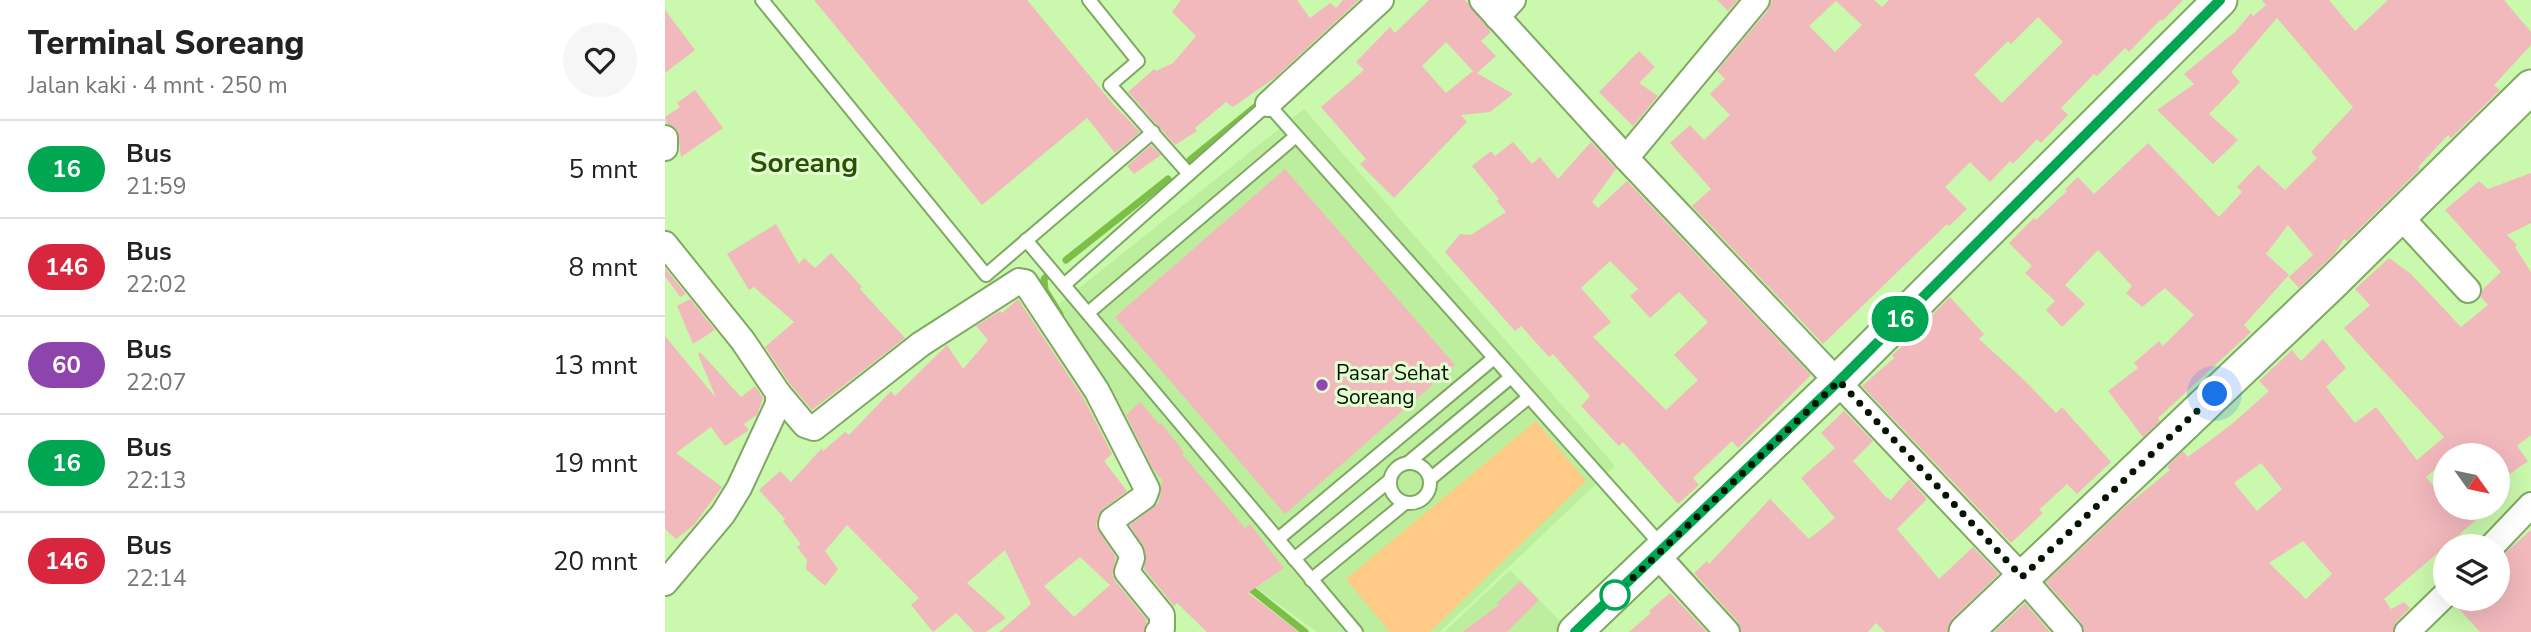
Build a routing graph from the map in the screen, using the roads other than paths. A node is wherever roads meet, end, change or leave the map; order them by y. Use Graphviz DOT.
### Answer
graph roads {
  1 [pos="762,0"];
  2 [pos="1089,0"];
  3 [pos="1381,0"];
  4 [pos="1757,0"];
  5 [pos="2220,0"];
  6 [pos="1497,6"];
  7 [pos="2531,88"];
  8 [pos="1268,104"];
  9 [pos="1153,132"];
  10 [pos="1296,135"];
  11 [pos="665,138"];
  12 [pos="665,148"];
  13 [pos="1626,158"];
  14 [pos="1189,174"];
  15 [pos="2400,216"];
  16 [pos="1026,240"];
  17 [pos="665,244"];
  18 [pos="1064,285"];
  19 [pos="2468,290"];
  20 [pos="1088,313"];
  21 [pos="1494,358"];
  22 [pos="1511,377"];
  23 [pos="1839,381"];
  24 [pos="778,393"];
  25 [pos="1529,397"];
  26 [pos="1409,462"];
  27 [pos="1430,479"];
  28 [pos="1389,481"];
  29 [pos="1405,503"];
  30 [pos="2531,505"];
  31 [pos="2503,534"];
  32 [pos="1278,539"];
  33 [pos="1659,551"];
  34 [pos="1294,559"];
  35 [pos="2022,577"];
  36 [pos="1311,580"];
  37 [pos="665,583"];
  38 [pos="2433,607"];
  39 [pos="1158,632"];
  40 [pos="1356,632"];
  41 [pos="1575,632"];
  42 [pos="1727,632"];
  43 [pos="1966,632"];
  44 [pos="2070,632"];
  45 [pos="2407,632"];
  1 -- 16 [label="lane"];
  2 -- 9 [label="lane"];
  3 -- 8 [label="street"];
  4 -- 13 [label="street"];
  5 -- 23 [label="main road"];
  6 -- 13 [label="street"];
  7 -- 15 [label="main road"];
  8 -- 10 [label="lane"];
  8 -- 14 [label="lane"];
  9 -- 14 [label="lane"];
  9 -- 16 [label="lane"];
  10 -- 20 [label="lane"];
  10 -- 21 [label="lane"];
  11 -- 12 [label="street"];
  13 -- 23 [label="street"];
  14 -- 18 [label="lane"];
  15 -- 19 [label="street"];
  15 -- 35 [label="main road"];
  16 -- 18 [label="lane"];
  17 -- 24 [label="street"];
  18 -- 20 [label="lane"];
  20 -- 32 [label="lane"];
  21 -- 22 [label="lane"];
  21 -- 32 [label="lane"];
  22 -- 25 [label="lane"];
  22 -- 26 [label="lane"];
  23 -- 33 [label="main road"];
  23 -- 35 [label="street"];
  24 -- 37 [label="street"];
  24 -- 39 [label="street"];
  25 -- 27 [label="lane"];
  25 -- 33 [label="lane"];
  26 -- 27 [label="lane"];
  26 -- 28 [label="lane"];
  27 -- 29 [label="lane"];
  28 -- 29 [label="lane"];
  28 -- 34 [label="lane"];
  29 -- 36 [label="lane"];
  30 -- 31 [label="street"];
  32 -- 34 [label="lane"];
  33 -- 41 [label="main road"];
  33 -- 42 [label="street"];
  34 -- 36 [label="lane"];
  35 -- 43 [label="main road"];
  35 -- 44 [label="street"];
  36 -- 40 [label="lane"];
  38 -- 45 [label="street"];
}
